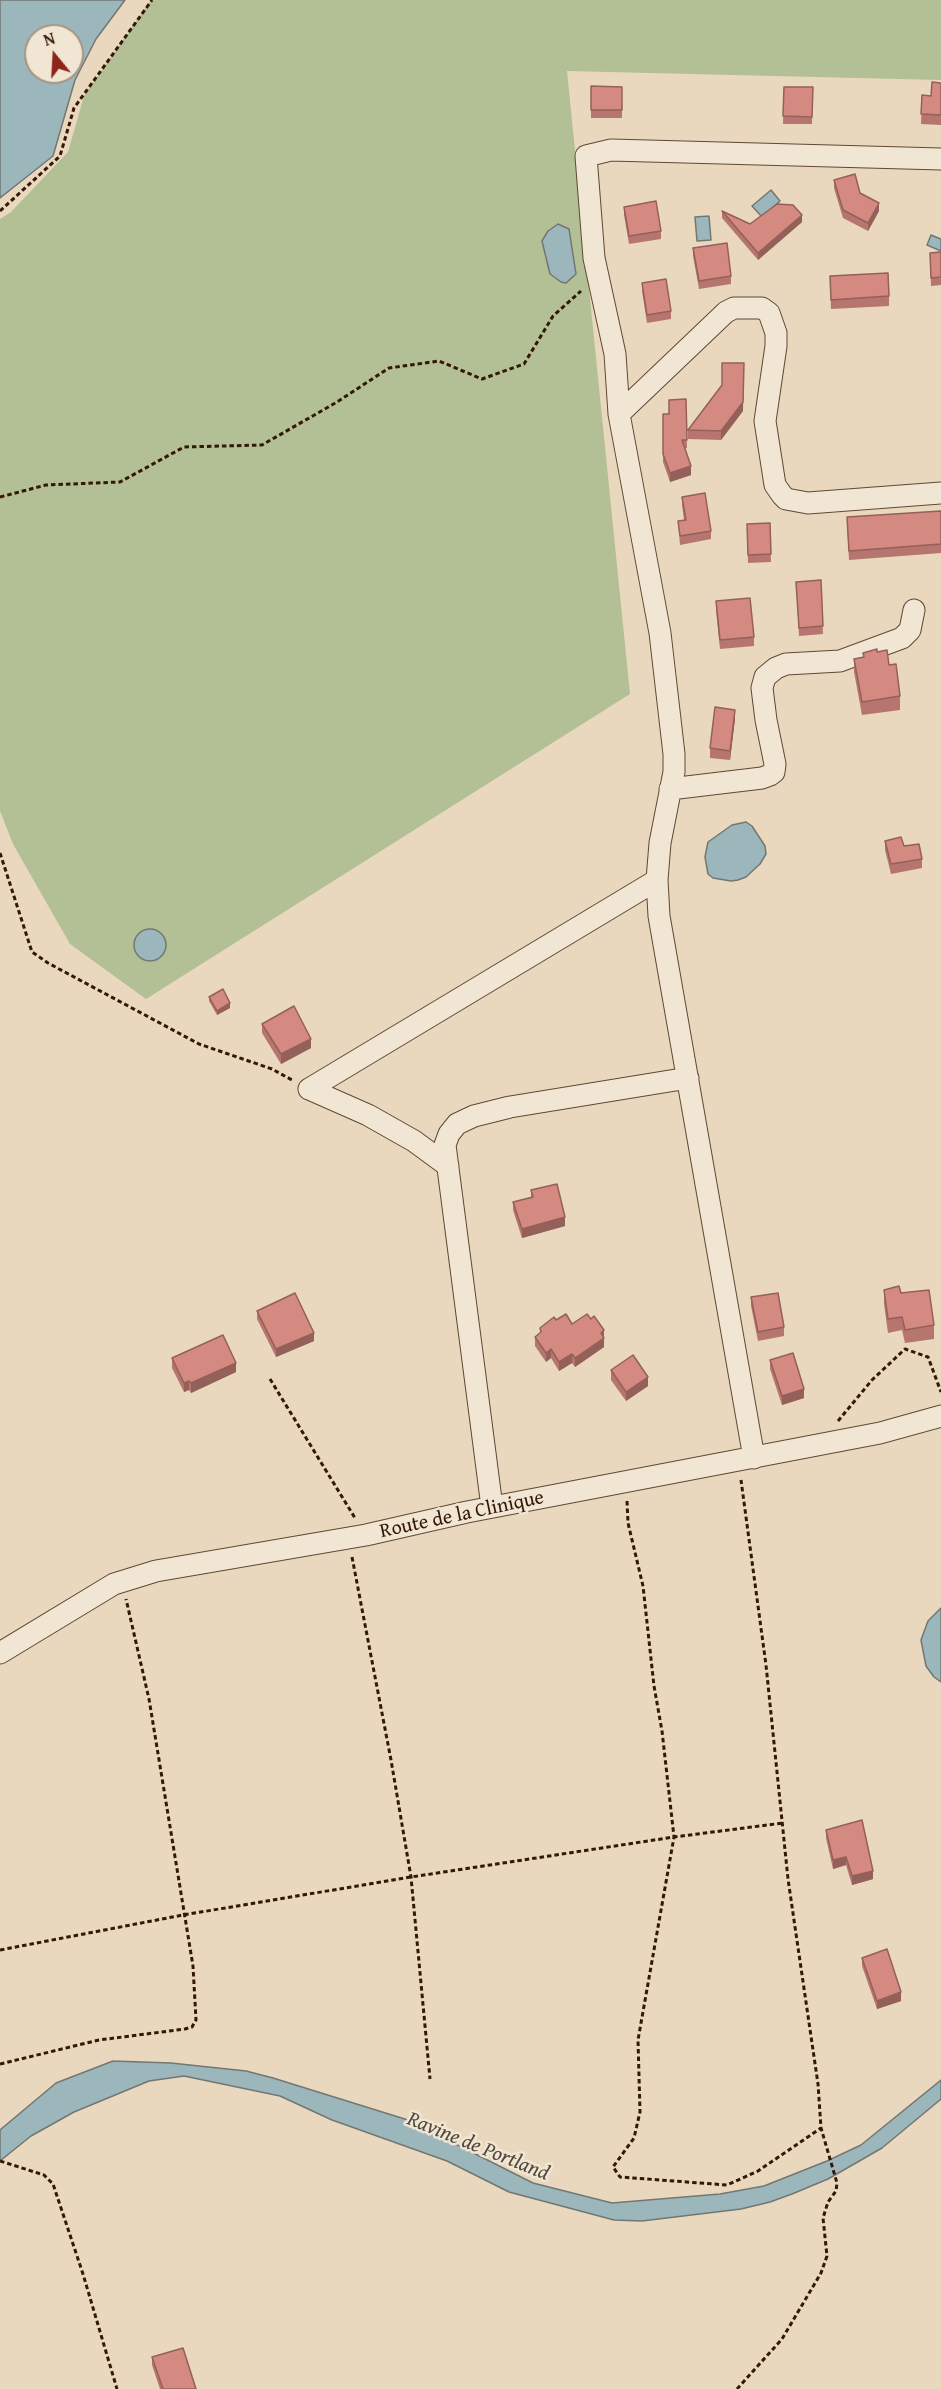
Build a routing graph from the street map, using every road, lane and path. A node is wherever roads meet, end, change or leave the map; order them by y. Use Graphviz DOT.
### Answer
graph roads {
  1 [pos="152,0"];
  2 [pos="941,159"];
  3 [pos="0,211"];
  4 [pos="598,276"];
  5 [pos="619,414"];
  6 [pos="941,493"];
  7 [pos="0,497"];
  8 [pos="914,610"];
  9 [pos="670,789"];
  10 [pos="0,853"];
  11 [pos="657,880"];
  12 [pos="688,1078"];
  13 [pos="309,1089"];
  14 [pos="448,1166"];
  15 [pos="270,1379"];
  16 [pos="941,1392"];
  17 [pos="941,1416"];
  18 [pos="838,1421"];
  19 [pos="746,1459"];
  20 [pos="625,1482"];
  21 [pos="492,1508"];
  22 [pos="357,1537"];
  23 [pos="122,1581"];
  24 [pos="0,1653"];
  25 [pos="783,1824"];
  26 [pos="674,1837"];
  27 [pos="411,1877"];
  28 [pos="183,1915"];
  29 [pos="0,1950"];
  30 [pos="0,2064"];
  31 [pos="430,2079"];
  32 [pos="821,2128"];
  33 [pos="1,2162"];
  34 [pos="117,2389"];
  35 [pos="737,2389"];
  1 -- 3 [label="path"];
  2 -- 4 [label="street"];
  4 -- 5 [label="street"];
  4 -- 7 [label="path"];
  5 -- 6 [label="street"];
  5 -- 9 [label="street"];
  8 -- 9 [label="street"];
  9 -- 11 [label="street"];
  10 -- 13 [label="path"];
  11 -- 12 [label="street"];
  11 -- 13 [label="street"];
  12 -- 14 [label="street"];
  12 -- 19 [label="street"];
  13 -- 14 [label="street"];
  14 -- 21 [label="street"];
  15 -- 22 [label="path"];
  16 -- 18 [label="path"];
  17 -- 19 [label="street, Route de la Clinique"];
  19 -- 20 [label="street, Route de la Clinique"];
  19 -- 25 [label="path"];
  20 -- 21 [label="street, Route de la Clinique"];
  20 -- 26 [label="path"];
  21 -- 22 [label="street, Route de la Clinique"];
  22 -- 23 [label="street, Route de la Clinique"];
  22 -- 27 [label="path"];
  23 -- 24 [label="street, Route de la Clinique"];
  23 -- 28 [label="path"];
  25 -- 26 [label="path"];
  25 -- 32 [label="path"];
  26 -- 27 [label="path"];
  26 -- 32 [label="path"];
  27 -- 28 [label="path"];
  27 -- 31 [label="path"];
  28 -- 29 [label="path"];
  28 -- 30 [label="path"];
  32 -- 35 [label="path"];
  33 -- 34 [label="path"];
}
